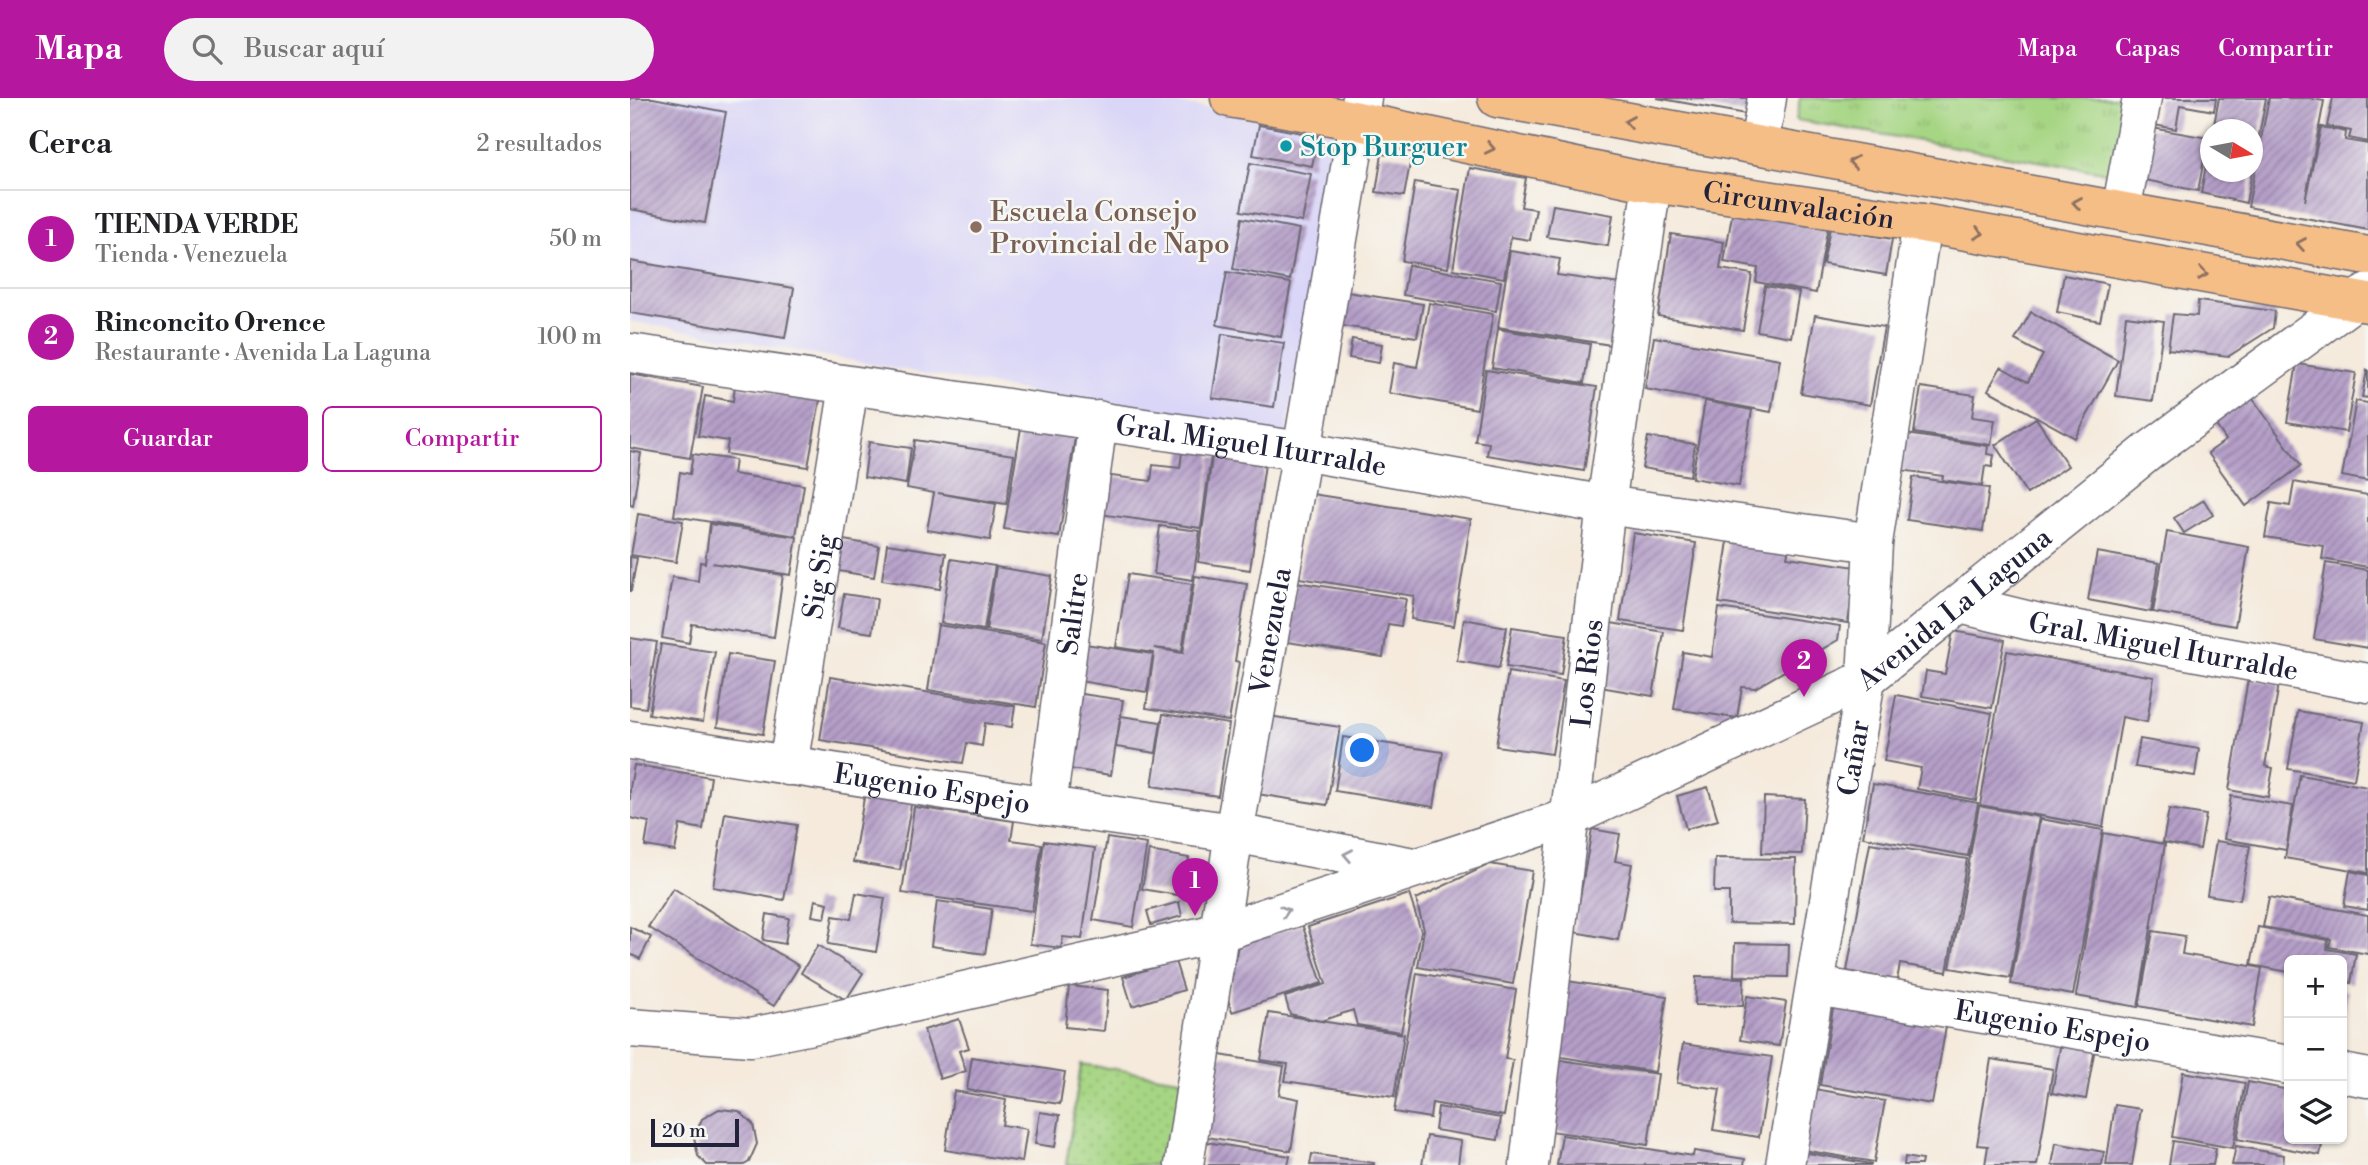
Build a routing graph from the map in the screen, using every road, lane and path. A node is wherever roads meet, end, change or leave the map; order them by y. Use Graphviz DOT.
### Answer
graph roads {
  1 [pos="1230,98"];
  2 [pos="1497,98"];
  3 [pos="1767,98"];
  4 [pos="2142,98"];
  5 [pos="1360,109"];
  6 [pos="1759,145"];
  7 [pos="1652,183"];
  8 [pos="2121,211"];
  9 [pos="1922,223"];
  10 [pos="2368,256"];
  11 [pos="2363,299"];
  12 [pos="630,353"];
  13 [pos="849,386"];
  14 [pos="1098,421"];
  15 [pos="1302,451"];
  16 [pos="1606,505"];
  17 [pos="1873,543"];
  18 [pos="1960,604"];
  19 [pos="1866,679"];
  20 [pos="2368,683"];
  21 [pos="630,740"];
  22 [pos="788,766"];
  23 [pos="1047,806"];
  24 [pos="1571,817"];
  25 [pos="1234,833"];
  26 [pos="1415,868"];
  27 [pos="1220,932"];
  28 [pos="1816,986"];
  29 [pos="632,1037"];
  30 [pos="2284,1064"];
  31 [pos="2347,1074"];
  32 [pos="2368,1078"];
  33 [pos="1184,1165"];
  34 [pos="1529,1165"];
  35 [pos="1785,1165"];
  1 -- 5 [label="main road, Circunvalación"];
  6 -- 2 [label="main road, Circunvalación, one-way"];
  3 -- 6 [label="street"];
  4 -- 8 [label="street"];
  5 -- 7 [label="main road, Circunvalación, one-way"];
  5 -- 15 [label="street, Venezuela"];
  8 -- 6 [label="main road, Circunvalación, one-way"];
  7 -- 9 [label="main road, Circunvalación"];
  7 -- 16 [label="street, Los Rios"];
  10 -- 8 [label="main road, Circunvalación, one-way"];
  9 -- 11 [label="main road, Circunvalación, one-way"];
  9 -- 17 [label="street, Cañar"];
  11 -- 18 [label="street, Avenida La Laguna"];
  12 -- 13 [label="street, Gral. Miguel Iturralde"];
  13 -- 14 [label="street, Gral. Miguel Iturralde"];
  13 -- 22 [label="street, Sig Sig"];
  14 -- 15 [label="street, Gral. Miguel Iturralde"];
  14 -- 23 [label="street, Salitre"];
  15 -- 16 [label="street, Gral. Miguel Iturralde"];
  15 -- 25 [label="street, Venezuela"];
  16 -- 17 [label="street, Gral. Miguel Iturralde"];
  16 -- 24 [label="street, Los Rios"];
  17 -- 19 [label="street, Cañar"];
  18 -- 19 [label="street, Avenida La Laguna"];
  18 -- 20 [label="street, Gral. Miguel Iturralde"];
  19 -- 24 [label="street, Avenida La Laguna"];
  19 -- 28 [label="street, Cañar"];
  21 -- 22 [label="street, Eugenio Espejo"];
  22 -- 23 [label="street, Eugenio Espejo"];
  23 -- 25 [label="street, Eugenio Espejo"];
  24 -- 26 [label="street, Avenida La Laguna"];
  24 -- 34 [label="street, Los Rios"];
  26 -- 25 [label="street, Avenida La Laguna, one-way"];
  25 -- 27 [label="street, Venezuela"];
  27 -- 26 [label="street, Avenida La Laguna, one-way"];
  27 -- 29 [label="street, Avenida La Laguna"];
  27 -- 33 [label="street, Venezuela"];
  28 -- 30 [label="street, Eugenio Espejo"];
  28 -- 35 [label="street, Cañar"];
  31 -- 32 [label="street"];
}
